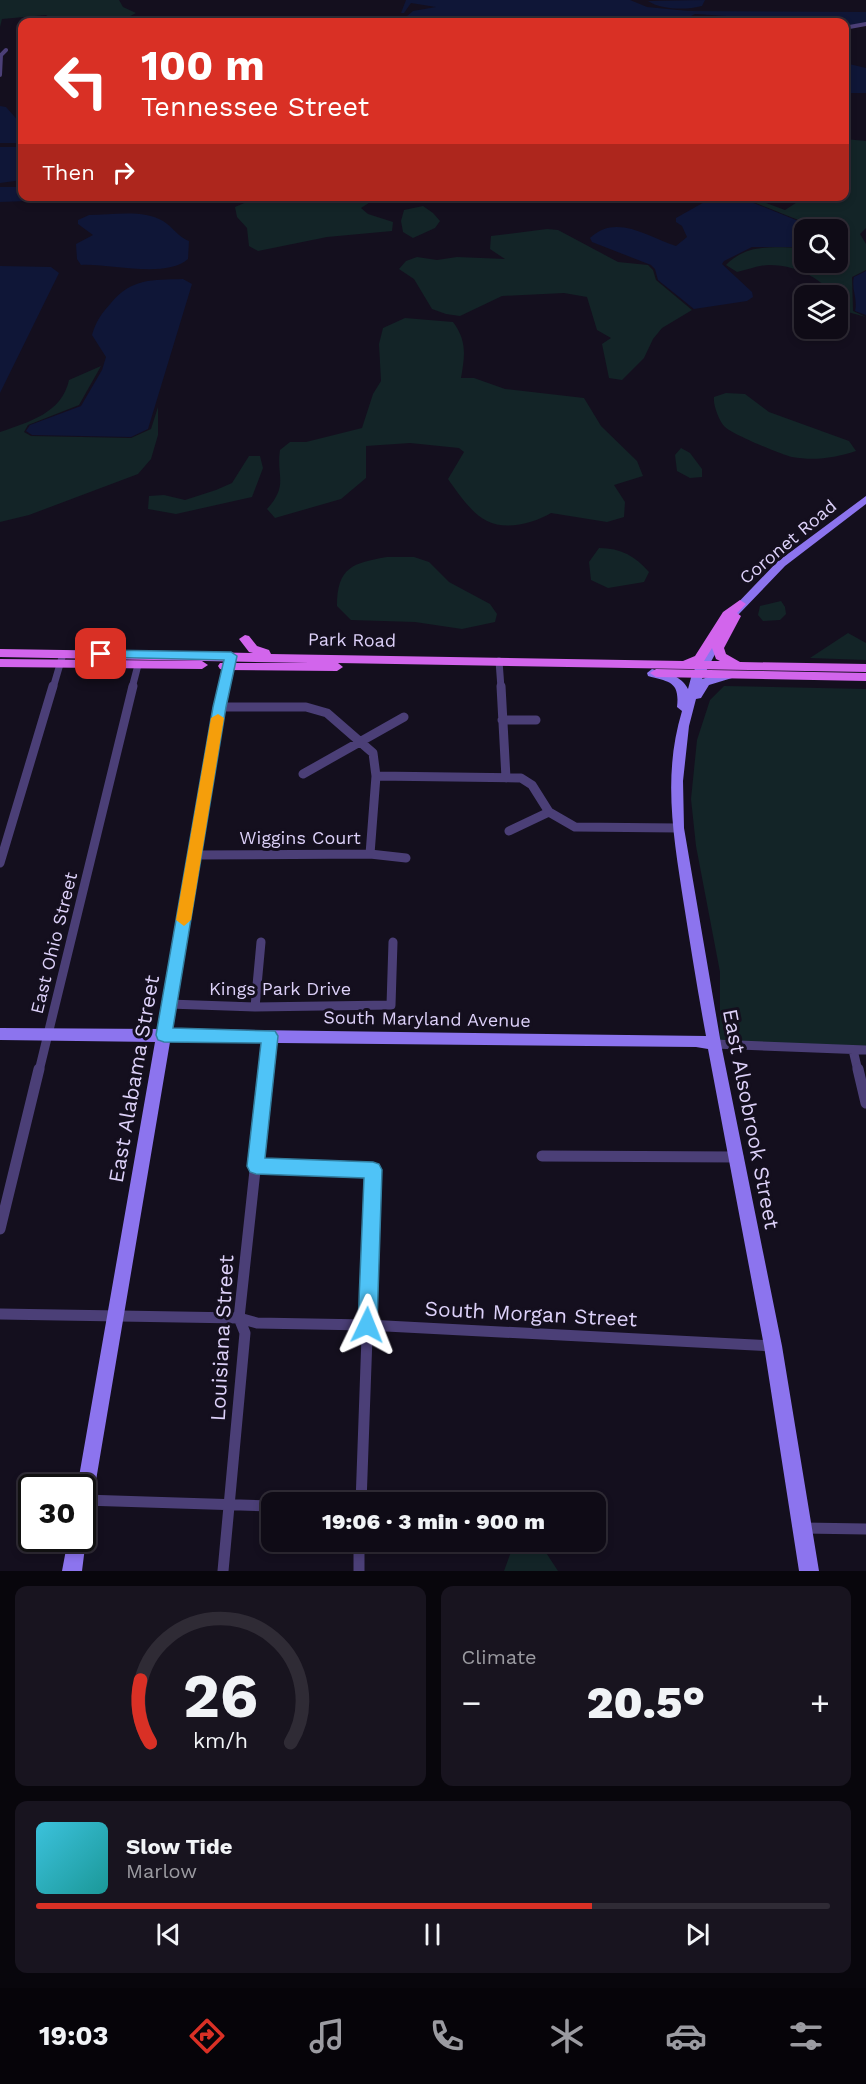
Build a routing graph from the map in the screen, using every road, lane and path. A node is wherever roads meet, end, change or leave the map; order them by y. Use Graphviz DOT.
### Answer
graph roads {
  1 [pos="866,24"];
  2 [pos="849,27"];
  3 [pos="6,50"];
  4 [pos="0,75"];
  5 [pos="866,500"];
  6 [pos="741,603"];
  7 [pos="244,639"];
  8 [pos="0,653"];
  9 [pos="285,657"];
  10 [pos="330,658"];
  11 [pos="61,659"];
  12 [pos="230,661"];
  13 [pos="0,663"];
  14 [pos="138,665"];
  15 [pos="684,665"];
  16 [pos="499,666"];
  17 [pos="814,667"];
  18 [pos="866,668"];
  19 [pos="700,670"];
  20 [pos="735,670"];
  21 [pos="579,671"];
  22 [pos="652,673"];
  23 [pos="866,677"];
  24 [pos="220,707"];
  25 [pos="404,717"];
  26 [pos="502,720"];
  27 [pos="536,720"];
  28 [pos="683,726"];
  29 [pos="359,741"];
  30 [pos="303,774"];
  31 [pos="376,776"];
  32 [pos="506,778"];
  33 [pos="549,812"];
  34 [pos="678,828"];
  35 [pos="509,831"];
  36 [pos="370,854"];
  37 [pos="195,855"];
  38 [pos="406,858"];
  39 [pos="0,863"];
  40 [pos="261,942"];
  41 [pos="393,942"];
  42 [pos="169,1004"];
  43 [pos="255,1007"];
  44 [pos="0,1034"];
  45 [pos="49,1035"];
  46 [pos="164,1035"];
  47 [pos="270,1036"];
  48 [pos="714,1044"];
  49 [pos="853,1050"];
  50 [pos="866,1050"];
  51 [pos="866,1103"];
  52 [pos="542,1156"];
  53 [pos="738,1157"];
  54 [pos="256,1166"];
  55 [pos="0,1228"];
  56 [pos="0,1314"];
  57 [pos="117,1314"];
  58 [pos="239,1318"];
  59 [pos="367,1325"];
  60 [pos="773,1346"];
  61 [pos="89,1474"];
  62 [pos="361,1492"];
  63 [pos="231,1504"];
  64 [pos="96,1505"];
  65 [pos="261,1505"];
  66 [pos="803,1528"];
  67 [pos="866,1529"];
  68 [pos="75,1552"];
  69 [pos="359,1552"];
  70 [pos="72,1571"];
  71 [pos="223,1571"];
  72 [pos="359,1571"];
  73 [pos="809,1571"];
  1 -- 2 [label="street"];
  3 -- 4 [label="street"];
  5 -- 6 [label="street, Coronet Road"];
  6 -- 15 [label="main road"];
  6 -- 19 [label="street, Coronet Road"];
  6 -- 20 [label="main road"];
  7 -- 9 [label="main road"];
  8 -- 11 [label="main road, Park Road"];
  9 -- 10 [label="main road, Park Road"];
  9 -- 12 [label="main road, Park Road"];
  10 -- 12 [label="main road"];
  10 -- 16 [label="main road, Park Road"];
  11 -- 12 [label="main road, Park Road"];
  11 -- 13 [label="main road, Park Road"];
  11 -- 14 [label="main road, Park Road"];
  11 -- 39 [label="street"];
  12 -- 14 [label="main road, Park Road"];
  12 -- 16 [label="main road, Park Road"];
  12 -- 24 [label="street, East Alabama Street"];
  14 -- 45 [label="street, East Ohio Street"];
  15 -- 16 [label="main road"];
  15 -- 19 [label="main road"];
  16 -- 21 [label="main road, Park Road"];
  16 -- 26 [label="street"];
  17 -- 18 [label="main road"];
  17 -- 19 [label="main road"];
  17 -- 20 [label="main road"];
  19 -- 20 [label="main road"];
  19 -- 21 [label="main road"];
  19 -- 22 [label="main road, Park Road"];
  19 -- 28 [label="street, East Alsobrook Street"];
  20 -- 23 [label="main road"];
  20 -- 28 [label="street"];
  21 -- 22 [label="main road, Park Road"];
  22 -- 28 [label="street"];
  24 -- 29 [label="street"];
  24 -- 37 [label="street, East Alabama Street"];
  25 -- 29 [label="street"];
  26 -- 27 [label="street"];
  26 -- 32 [label="street"];
  28 -- 34 [label="street, East Alsobrook Street"];
  29 -- 30 [label="street"];
  29 -- 31 [label="street"];
  31 -- 32 [label="street"];
  31 -- 36 [label="street"];
  32 -- 33 [label="street"];
  33 -- 34 [label="street"];
  33 -- 35 [label="street"];
  34 -- 48 [label="street, East Alsobrook Street"];
  36 -- 37 [label="street, Wiggins Court"];
  36 -- 38 [label="street, Wiggins Court"];
  37 -- 42 [label="street, East Alabama Street"];
  40 -- 43 [label="street"];
  41 -- 43 [label="street, Kings Park Drive"];
  42 -- 43 [label="street, Kings Park Drive"];
  42 -- 46 [label="street, East Alabama Street"];
  44 -- 45 [label="street, South Maryland Avenue"];
  45 -- 46 [label="street, South Maryland Avenue"];
  45 -- 55 [label="street, East Ohio Street"];
  46 -- 47 [label="street, South Maryland Avenue"];
  46 -- 57 [label="street, East Alabama Street"];
  47 -- 48 [label="street, South Maryland Avenue"];
  47 -- 54 [label="street, Louisiana Street"];
  48 -- 49 [label="street, South Maryland Avenue"];
  48 -- 53 [label="street, East Alsobrook Street"];
  49 -- 50 [label="street"];
  49 -- 51 [label="street"];
  52 -- 53 [label="street"];
  53 -- 60 [label="street, East Alsobrook Street"];
  54 -- 58 [label="street, Louisiana Street"];
  54 -- 59 [label="street"];
  56 -- 57 [label="street, South Morgan Street"];
  57 -- 58 [label="street, South Morgan Street"];
  57 -- 61 [label="street, East Alabama Street"];
  58 -- 59 [label="street, South Morgan Street"];
  58 -- 63 [label="street, Louisiana Street"];
  59 -- 60 [label="street, South Morgan Street"];
  59 -- 62 [label="street"];
  60 -- 66 [label="street, East Alsobrook Street"];
  63 -- 64 [label="street"];
  63 -- 65 [label="street"];
  63 -- 71 [label="street, Louisiana Street"];
  66 -- 67 [label="street"];
  66 -- 73 [label="street, East Alsobrook Street"];
  68 -- 70 [label="street"];
  69 -- 72 [label="street"];
}
